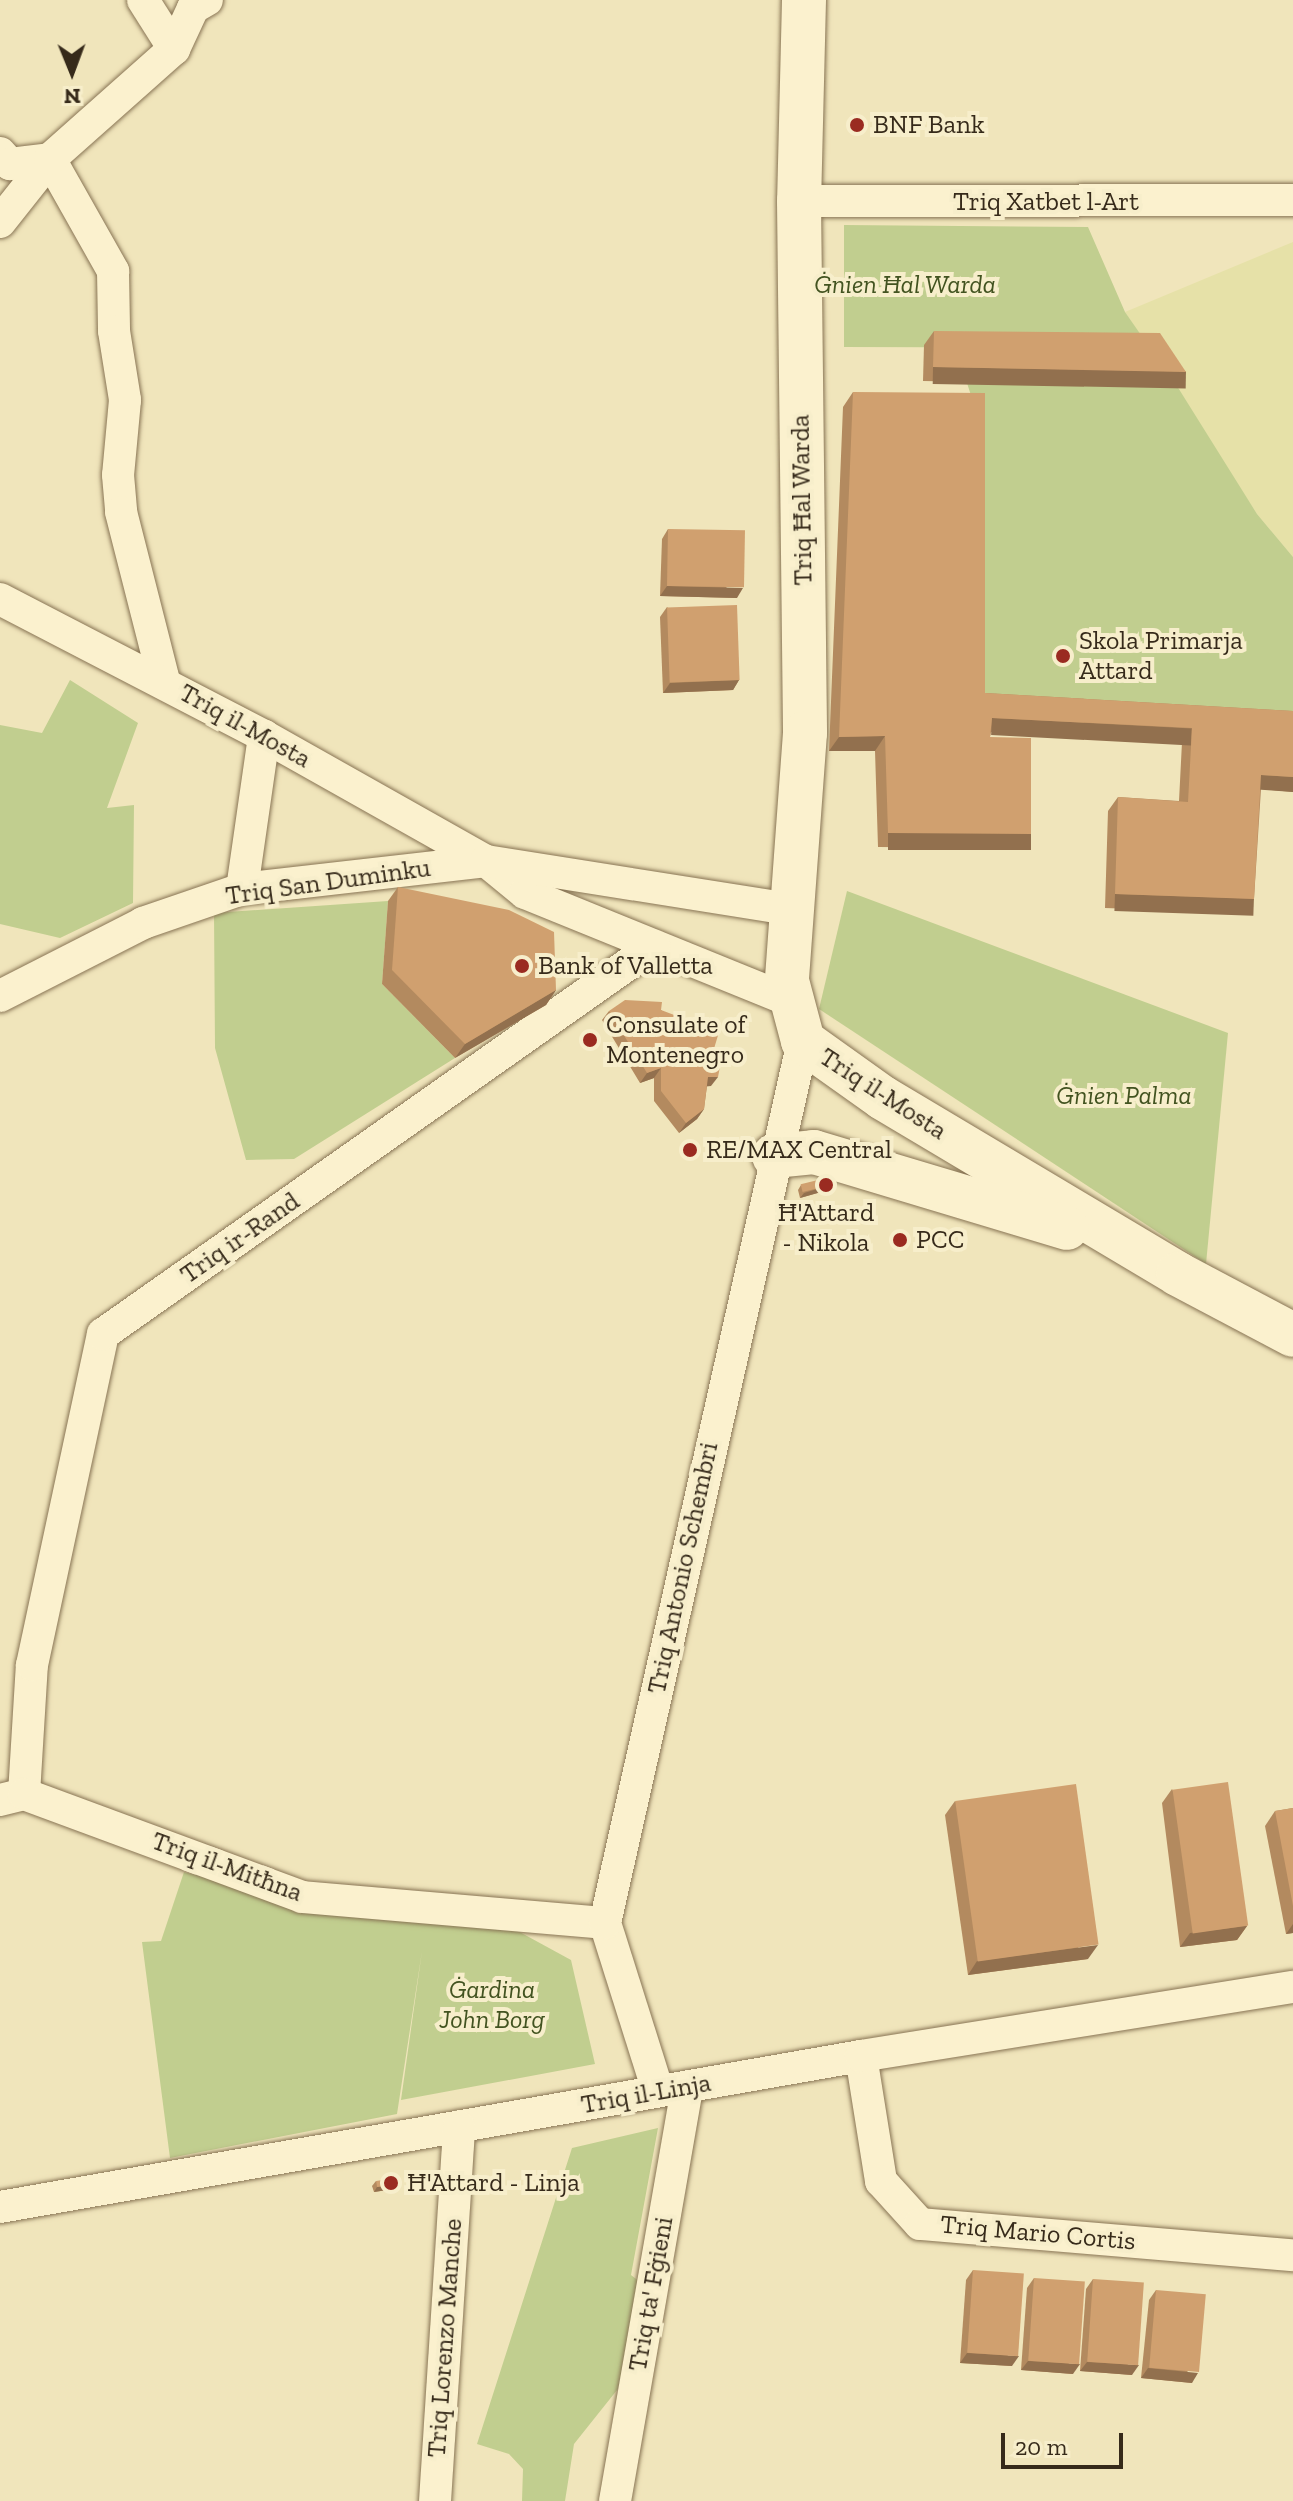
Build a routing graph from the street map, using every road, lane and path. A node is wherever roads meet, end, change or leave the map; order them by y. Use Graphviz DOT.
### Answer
graph roads {
  1 [pos="143,0"];
  2 [pos="207,0"];
  3 [pos="804,0"];
  4 [pos="174,49"];
  5 [pos="0,153"];
  6 [pos="50,159"];
  7 [pos="1293,200"];
  8 [pos="799,201"];
  9 [pos="0,222"];
  10 [pos="0,599"];
  11 [pos="164,681"];
  12 [pos="264,736"];
  13 [pos="486,861"];
  14 [pos="242,889"];
  15 [pos="788,909"];
  16 [pos="654,946"];
  17 [pos="0,996"];
  18 [pos="789,1000"];
  19 [pos="803,1041"];
  20 [pos="774,1156"];
  21 [pos="1149,1255"];
  22 [pos="1293,1335"];
  23 [pos="12,1797"];
  24 [pos="605,1923"];
  25 [pos="1293,1987"];
  26 [pos="861,2056"];
  27 [pos="673,2089"];
  28 [pos="459,2127"];
  29 [pos="0,2207"];
  30 [pos="1293,2255"];
  31 [pos="435,2501"];
  32 [pos="615,2501"];
  1 -- 4 [label="street"];
  2 -- 4 [label="street"];
  3 -- 8 [label="street, Triq Ħal Warda"];
  4 -- 6 [label="street"];
  5 -- 6 [label="street"];
  6 -- 9 [label="street"];
  6 -- 11 [label="street"];
  7 -- 8 [label="street, Triq Xatbet l-Art"];
  8 -- 15 [label="street, Triq Ħal Warda"];
  10 -- 11 [label="street, Triq il-Mosta"];
  11 -- 12 [label="street, Triq il-Mosta"];
  12 -- 13 [label="street, Triq il-Mosta"];
  12 -- 14 [label="street"];
  13 -- 14 [label="street, Triq San Duminku"];
  13 -- 15 [label="street, Triq il-Mosta"];
  13 -- 16 [label="street, Triq il-Mosta"];
  14 -- 17 [label="street, Triq San Duminku"];
  15 -- 18 [label="street, Triq Ħal Warda"];
  16 -- 18 [label="street, Triq il-Mosta"];
  16 -- 23 [label="street, Triq ir-Rand"];
  18 -- 19 [label="street, Triq il-Mosta"];
  19 -- 20 [label="street, Triq Antonio Schembri"];
  19 -- 21 [label="street, Triq il-Mosta"];
  20 -- 21 [label="street"];
  20 -- 24 [label="street, Triq Antonio Schembri"];
  21 -- 22 [label="street, Triq il-Mosta"];
  23 -- 24 [label="street, Triq il-Mitħna"];
  24 -- 27 [label="street, Triq Antonio Schembri"];
  25 -- 26 [label="street, Triq il-Linja"];
  26 -- 27 [label="street, Triq il-Linja"];
  26 -- 30 [label="street, Triq Mario Cortis"];
  27 -- 28 [label="street, Triq il-Linja"];
  27 -- 32 [label="street, Triq ta' Fġieni"];
  28 -- 29 [label="street, Triq il-Linja"];
  28 -- 31 [label="street, Triq Lorenzo Manche"];
}
